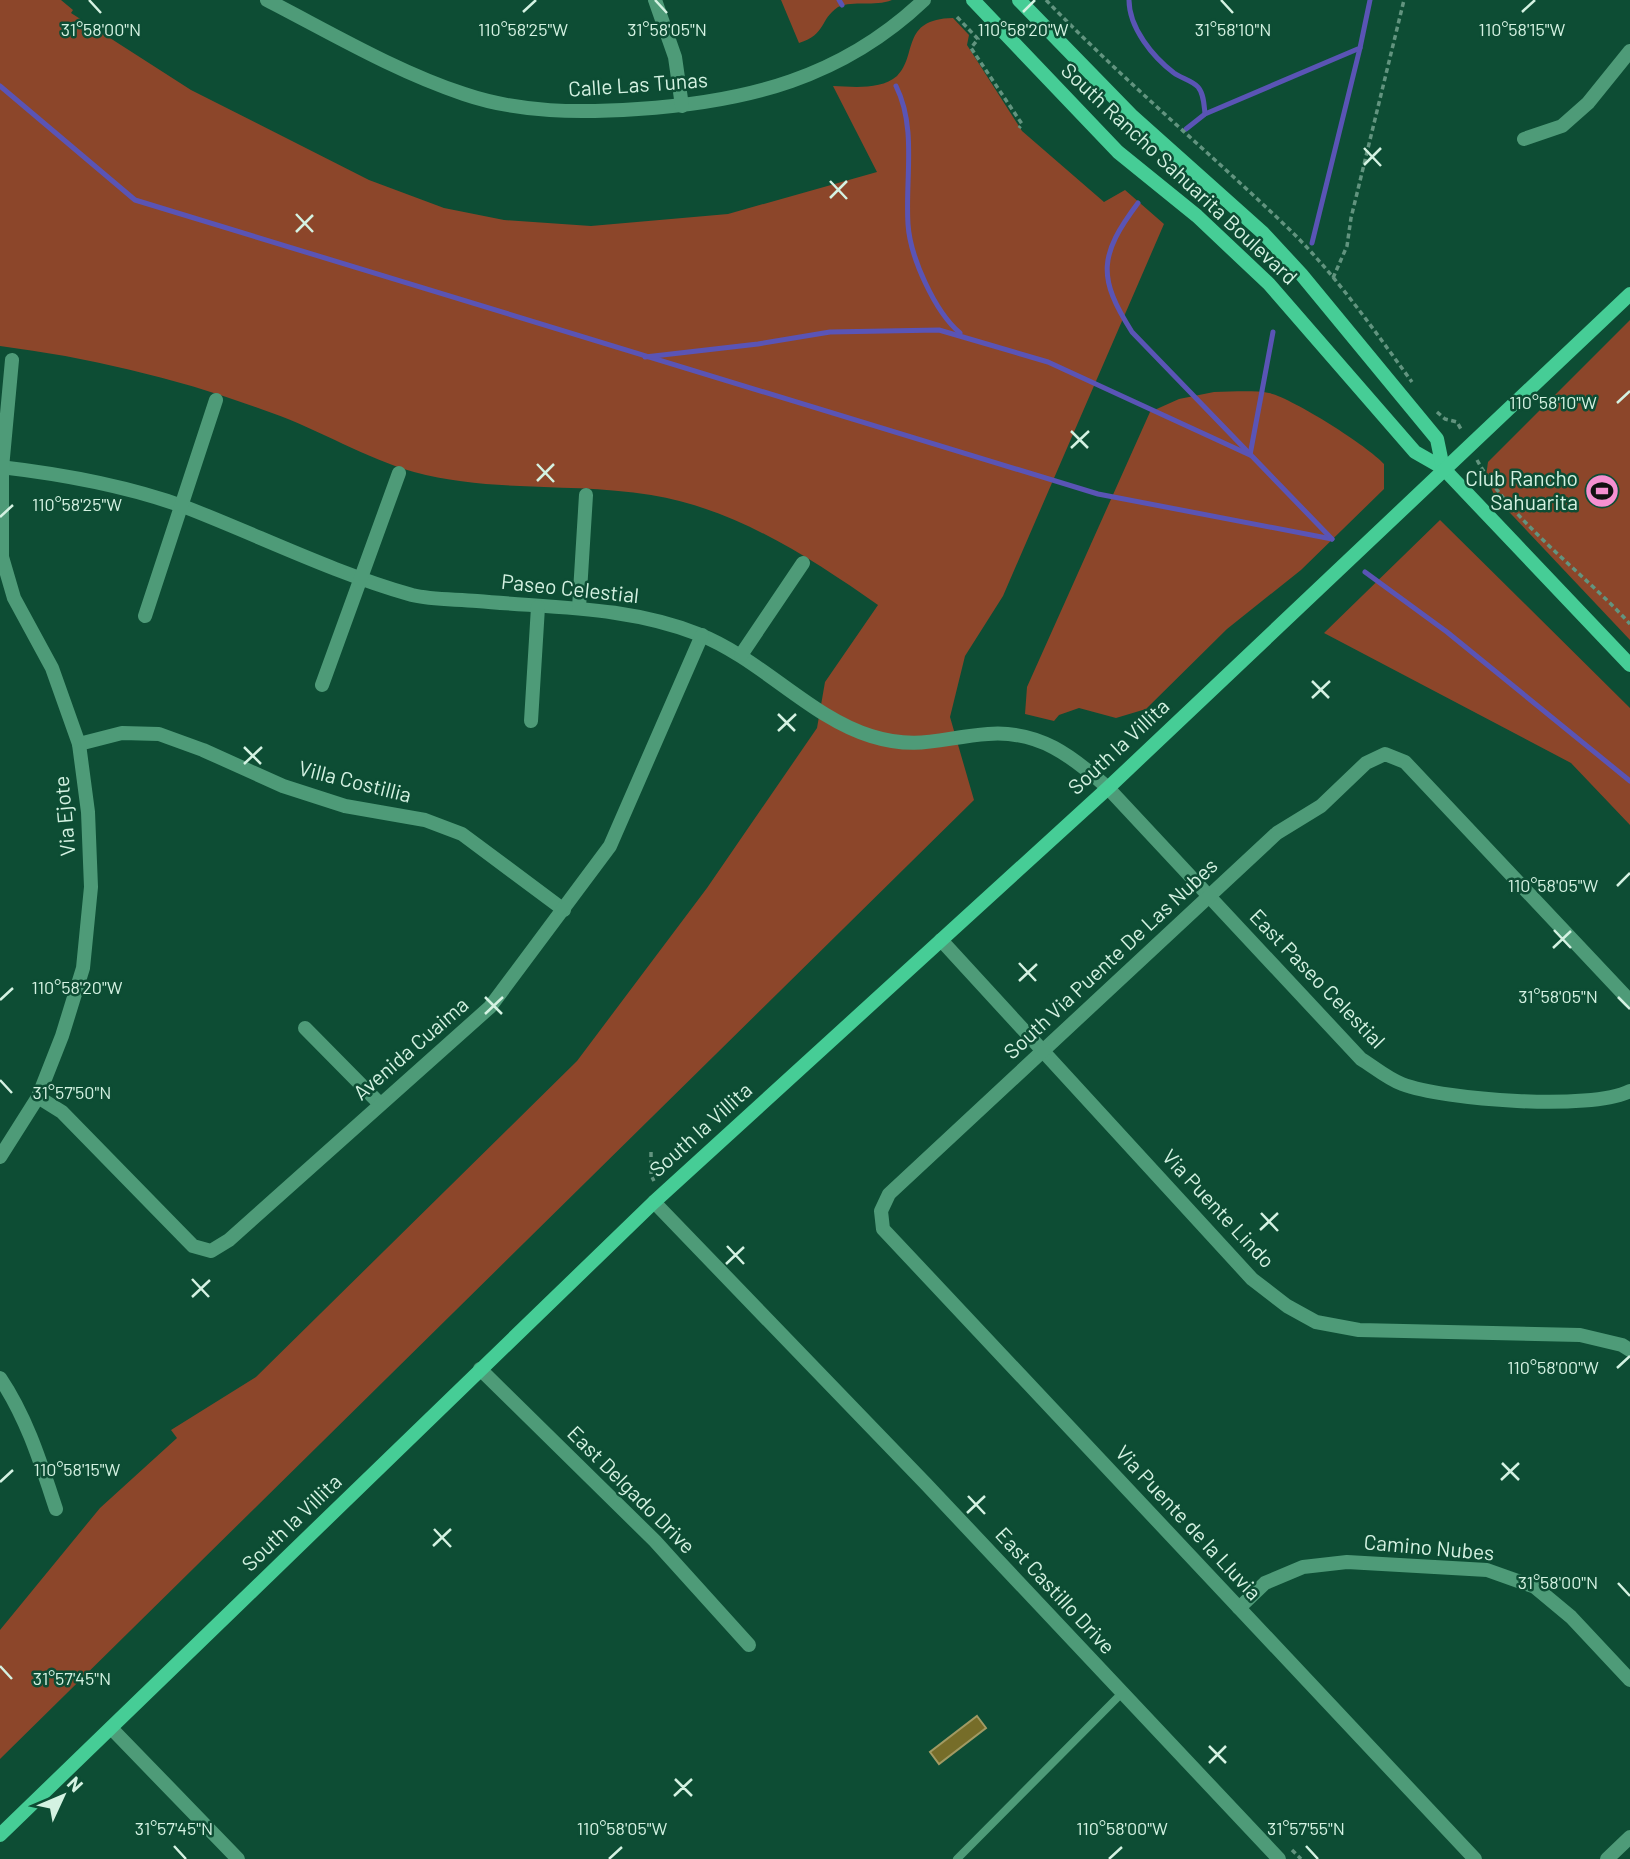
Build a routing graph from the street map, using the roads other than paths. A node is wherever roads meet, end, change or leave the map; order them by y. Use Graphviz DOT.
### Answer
graph roads {
  1 [pos="267,0"];
  2 [pos="655,0"];
  3 [pos="924,0"];
  4 [pos="972,0"];
  5 [pos="1019,0"];
  6 [pos="1630,51"];
  7 [pos="682,106"];
  8 [pos="1524,139"];
  9 [pos="1630,294"];
  10 [pos="12,360"];
  11 [pos="216,400"];
  12 [pos="1,468"];
  13 [pos="1443,468"];
  14 [pos="399,473"];
  15 [pos="586,495"];
  16 [pos="181,506"];
  17 [pos="803,563"];
  18 [pos="359,577"];
  19 [pos="538,607"];
  20 [pos="579,608"];
  21 [pos="145,616"];
  22 [pos="702,635"];
  23 [pos="741,655"];
  24 [pos="1630,665"];
  25 [pos="322,685"];
  26 [pos="531,721"];
  27 [pos="79,744"];
  28 [pos="1108,788"];
  29 [pos="1210,896"];
  30 [pos="564,910"];
  31 [pos="941,940"];
  32 [pos="1630,1001"];
  33 [pos="304,1028"];
  34 [pos="1043,1051"];
  35 [pos="1630,1091"];
  36 [pos="38,1097"];
  37 [pos="380,1104"];
  38 [pos="0,1157"];
  39 [pos="659,1197"];
  40 [pos="881,1211"];
  41 [pos="1630,1350"];
  42 [pos="480,1368"];
  43 [pos="0,1378"];
  44 [pos="56,1509"];
  45 [pos="1239,1608"];
  46 [pos="749,1645"];
  47 [pos="1630,1680"];
  48 [pos="1122,1692"];
  49 [pos="112,1729"];
  50 [pos="0,1835"];
  51 [pos="1630,1837"];
  52 [pos="238,1859"];
  53 [pos="957,1859"];
  54 [pos="1279,1859"];
  55 [pos="1475,1859"];
  56 [pos="1607,1859"];
  1 -- 7 [label="street, Calle Las Tunas"];
  2 -- 7 [label="street"];
  3 -- 7 [label="street, Calle Las Tunas"];
  4 -- 13 [label="street, South Rancho Sahuarita Boulevard"];
  5 -- 13 [label="street, South Rancho Sahuarita Boulevard"];
  6 -- 8 [label="street"];
  9 -- 13 [label="street, South la Villita"];
  10 -- 12 [label="street, Via Ejote"];
  11 -- 16 [label="street"];
  12 -- 16 [label="street, Paseo Celestial"];
  12 -- 27 [label="street, Via Ejote"];
  13 -- 24 [label="street, South Rancho Sahuarita Boulevard"];
  13 -- 28 [label="street, South la Villita"];
  14 -- 18 [label="street"];
  15 -- 20 [label="street"];
  16 -- 18 [label="street, Paseo Celestial"];
  16 -- 21 [label="street"];
  17 -- 23 [label="street"];
  18 -- 19 [label="street, Paseo Celestial"];
  18 -- 25 [label="street"];
  19 -- 20 [label="street, Paseo Celestial"];
  19 -- 26 [label="street"];
  20 -- 22 [label="street, Paseo Celestial"];
  22 -- 23 [label="street, Paseo Celestial"];
  22 -- 30 [label="street, Avenida Cuaima"];
  23 -- 28 [label="street, Paseo Celestial"];
  27 -- 30 [label="street, Villa Costillia"];
  27 -- 36 [label="street, Via Ejote"];
  28 -- 29 [label="street, East Paseo Celestial"];
  28 -- 31 [label="street, South la Villita"];
  29 -- 32 [label="street, South Via Puente De Las Nubes"];
  29 -- 34 [label="street, South Via Puente De Las Nubes"];
  29 -- 35 [label="street, East Paseo Celestial"];
  30 -- 37 [label="street, Avenida Cuaima"];
  31 -- 34 [label="street, Via Puente Lindo"];
  31 -- 39 [label="street, South la Villita"];
  33 -- 37 [label="street"];
  34 -- 40 [label="street, South Via Puente De Las Nubes"];
  34 -- 41 [label="street, Via Puente Lindo"];
  36 -- 37 [label="street, Avenida Cuaima"];
  36 -- 38 [label="street, Via Ejote"];
  39 -- 42 [label="street, South la Villita"];
  39 -- 48 [label="street, East Castillo Drive"];
  40 -- 45 [label="street, Via Puente de la Lluvia"];
  42 -- 46 [label="street, East Delgado Drive"];
  42 -- 49 [label="street, South la Villita"];
  43 -- 44 [label="street"];
  45 -- 47 [label="street, Camino Nubes"];
  45 -- 55 [label="street, Via Puente de la Lluvia"];
  48 -- 53 [label="lane"];
  48 -- 54 [label="street, East Castillo Drive"];
  49 -- 50 [label="street, South la Villita"];
  49 -- 52 [label="street"];
  51 -- 56 [label="street"];
}
